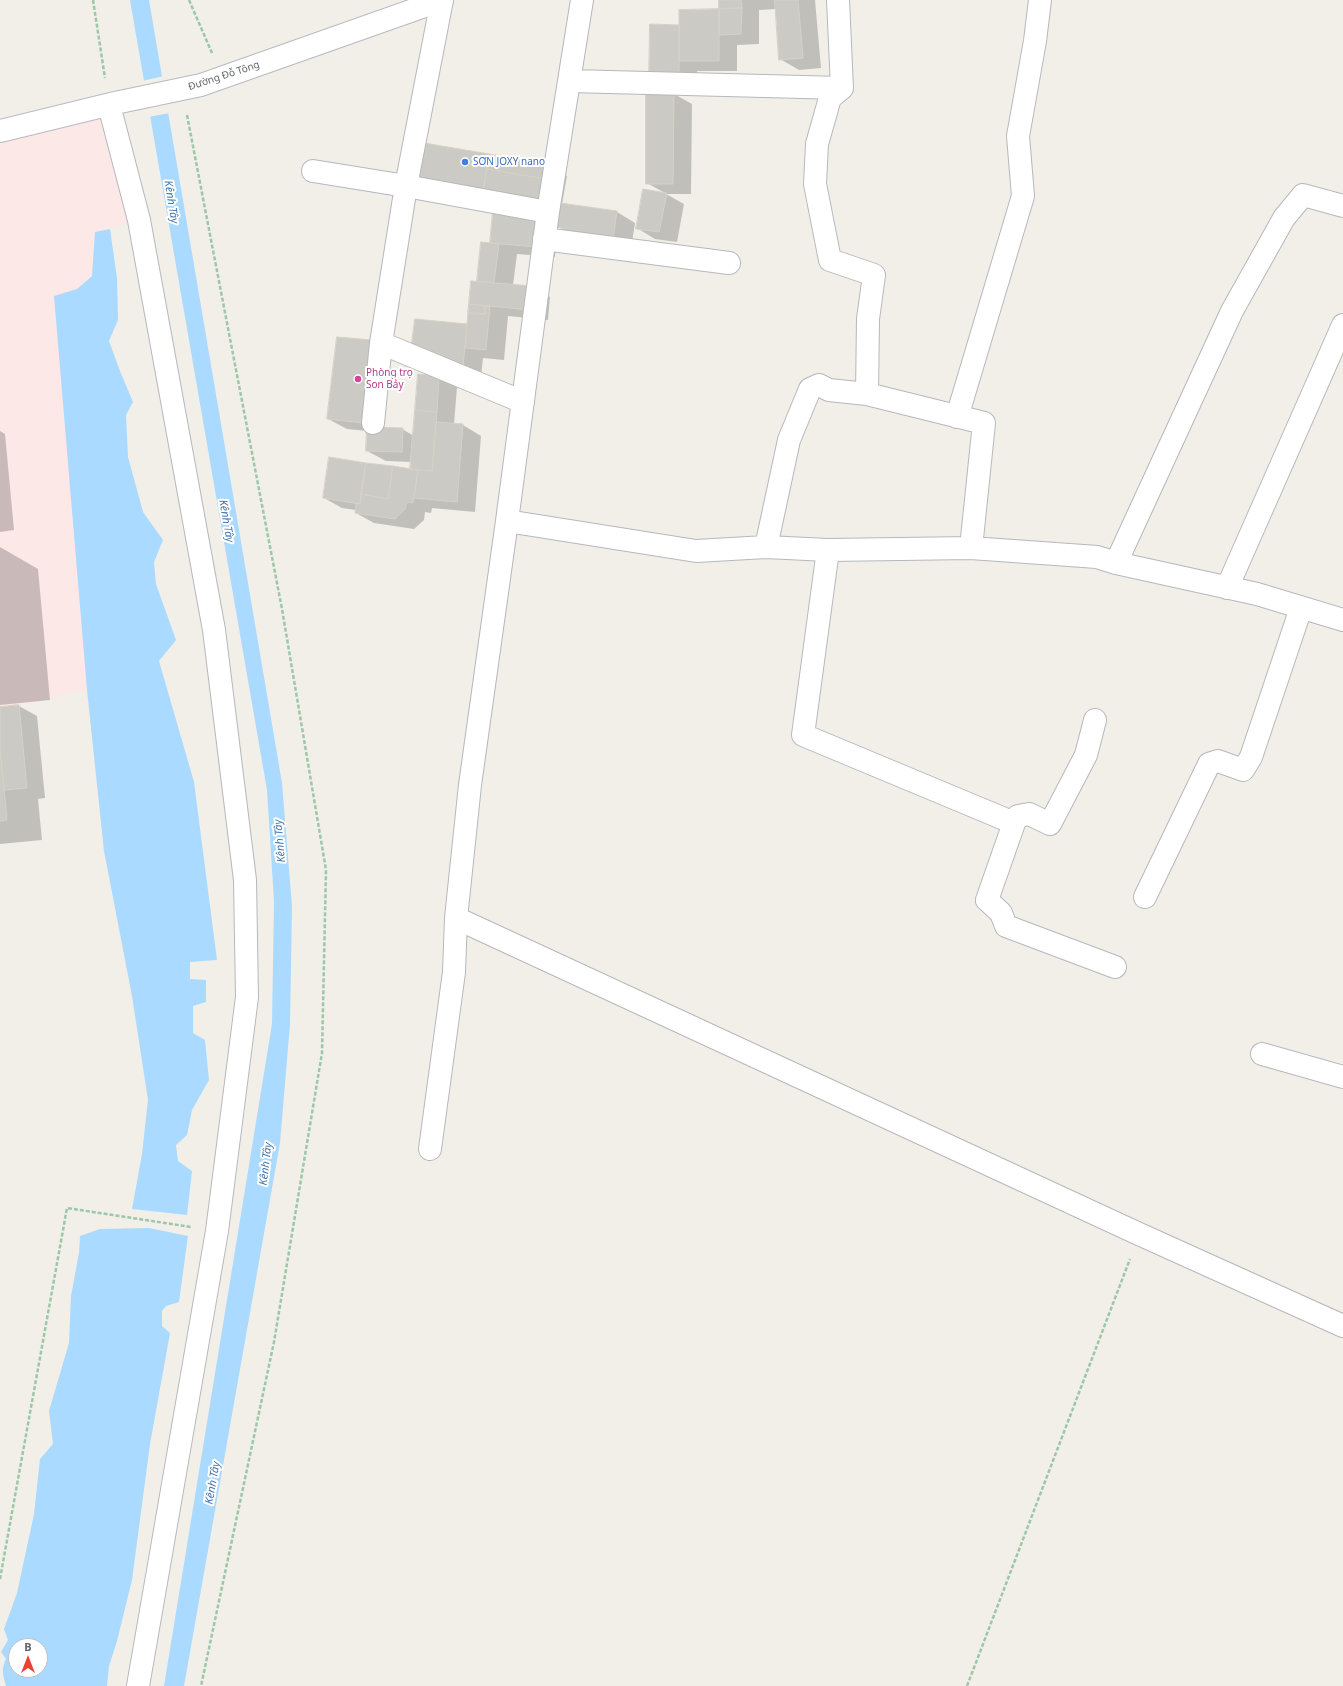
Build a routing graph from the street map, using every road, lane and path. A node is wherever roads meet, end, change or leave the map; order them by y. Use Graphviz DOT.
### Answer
graph roads {
  1 [pos="92,0"];
  2 [pos="189,0"];
  3 [pos="442,0"];
  4 [pos="582,0"];
  5 [pos="838,0"];
  6 [pos="1040,0"];
  7 [pos="230,75"];
  8 [pos="570,81"];
  9 [pos="842,88"];
  10 [pos="112,104"];
  11 [pos="0,131"];
  12 [pos="313,171"];
  13 [pos="406,186"];
  14 [pos="1343,206"];
  15 [pos="548,212"];
  16 [pos="544,239"];
  17 [pos="728,263"];
  18 [pos="1343,325"];
  19 [pos="381,343"];
  20 [pos="867,394"];
  21 [pos="523,402"];
  22 [pos="957,417"];
  23 [pos="373,422"];
  24 [pos="507,521"];
  25 [pos="766,547"];
  26 [pos="971,548"];
  27 [pos="828,550"];
  28 [pos="1116,563"];
  29 [pos="1227,588"];
  30 [pos="1301,608"];
  31 [pos="1343,620"];
  32 [pos="1095,720"];
  33 [pos="1014,823"];
  34 [pos="1145,897"];
  35 [pos="456,918"];
  36 [pos="1115,967"];
  37 [pos="1262,1054"];
  38 [pos="1343,1076"];
  39 [pos="430,1149"];
  40 [pos="217,1230"];
  41 [pos="1139,1234"];
  42 [pos="1343,1326"];
  43 [pos="0,1579"];
  44 [pos="138,1686"];
  45 [pos="967,1686"];
  1 -- 10 [label="path"];
  2 -- 7 [label="path"];
  3 -- 7 [label="street, Đường Đỗ Tông"];
  3 -- 13 [label="street"];
  4 -- 8 [label="street"];
  5 -- 9 [label="street"];
  6 -- 22 [label="street"];
  7 -- 10 [label="street, Đường Đỗ Tông"];
  8 -- 9 [label="street"];
  8 -- 15 [label="street"];
  9 -- 20 [label="street"];
  10 -- 11 [label="street, Đường Đỗ Tông"];
  10 -- 40 [label="street"];
  12 -- 13 [label="street"];
  13 -- 15 [label="street"];
  13 -- 19 [label="street"];
  14 -- 28 [label="street"];
  15 -- 16 [label="street"];
  16 -- 17 [label="street"];
  16 -- 21 [label="street"];
  18 -- 29 [label="street"];
  19 -- 21 [label="street"];
  19 -- 23 [label="street"];
  20 -- 22 [label="street"];
  20 -- 25 [label="street"];
  21 -- 24 [label="street"];
  22 -- 26 [label="street"];
  24 -- 25 [label="street"];
  24 -- 35 [label="street"];
  25 -- 27 [label="street"];
  26 -- 27 [label="street"];
  26 -- 28 [label="street"];
  27 -- 33 [label="street"];
  28 -- 29 [label="street"];
  29 -- 30 [label="street"];
  30 -- 31 [label="street"];
  30 -- 34 [label="street"];
  32 -- 33 [label="street"];
  33 -- 36 [label="street"];
  35 -- 39 [label="street"];
  35 -- 41 [label="street"];
  37 -- 38 [label="street"];
  40 -- 43 [label="path"];
  40 -- 44 [label="street"];
  41 -- 42 [label="street"];
  41 -- 45 [label="path"];
}
